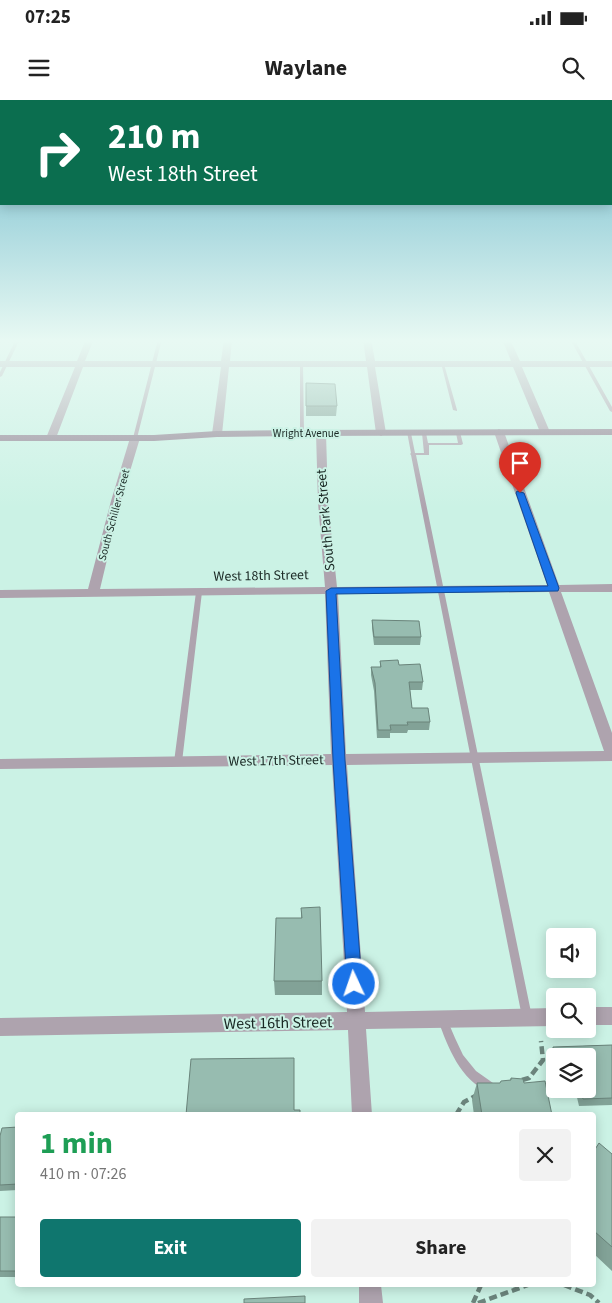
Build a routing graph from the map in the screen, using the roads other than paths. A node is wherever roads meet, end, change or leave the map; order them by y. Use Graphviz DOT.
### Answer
graph roads {
  1 [pos="68,395"];
  2 [pos="146,395"];
  3 [pos="222,395"];
  4 [pos="301,395"];
  5 [pos="375,395"];
  6 [pos="451,395"];
  7 [pos="529,395"];
  8 [pos="603,395"];
  9 [pos="455,410"];
  10 [pos="612,411"];
  11 [pos="499,432"];
  12 [pos="545,432"];
  13 [pos="612,432"];
  14 [pos="302,433"];
  15 [pos="381,433"];
  16 [pos="409,433"];
  17 [pos="217,434"];
  18 [pos="321,434"];
  19 [pos="0,438"];
  20 [pos="51,438"];
  21 [pos="135,438"];
  22 [pos="425,438"];
  23 [pos="412,454"];
  24 [pos="554,588"];
  25 [pos="612,588"];
  26 [pos="439,590"];
  27 [pos="331,591"];
  28 [pos="199,592"];
  29 [pos="93,593"];
  30 [pos="0,594"];
  31 [pos="612,755"];
  32 [pos="476,757"];
  33 [pos="339,760"];
  34 [pos="178,762"];
  35 [pos="0,764"];
  36 [pos="596,1016"];
  37 [pos="612,1016"];
  38 [pos="527,1017"];
  39 [pos="546,1017"];
  40 [pos="443,1020"];
  41 [pos="356,1022"];
  42 [pos="0,1027"];
  43 [pos="494,1089"];
  44 [pos="362,1112"];
  45 [pos="370,1287"];
  46 [pos="371,1303"];
  1 -- 20 [label="street"];
  2 -- 21 [label="lane"];
  3 -- 17 [label="street"];
  4 -- 14 [label="lane"];
  5 -- 15 [label="street"];
  6 -- 9 [label="lane"];
  7 -- 12 [label="street"];
  8 -- 10 [label="lane"];
  11 -- 12 [label="main road, Wright Avenue"];
  11 -- 22 [label="main road, Wright Avenue"];
  11 -- 24 [label="street"];
  12 -- 13 [label="main road, Wright Avenue"];
  14 -- 17 [label="main road, Wright Avenue"];
  14 -- 18 [label="main road, Wright Avenue"];
  15 -- 16 [label="main road, Wright Avenue"];
  15 -- 18 [label="main road, Wright Avenue"];
  16 -- 22 [label="main road, Wright Avenue"];
  16 -- 23 [label="lane"];
  17 -- 21 [label="main road, Wright Avenue"];
  18 -- 27 [label="street, South Park Street"];
  19 -- 20 [label="main road, Wright Avenue"];
  20 -- 21 [label="main road, Wright Avenue"];
  21 -- 29 [label="street, South Schiller Street"];
  22 -- 23 [label="lane"];
  23 -- 26 [label="lane"];
  24 -- 25 [label="street, West 18th Street"];
  24 -- 26 [label="street, West 18th Street"];
  24 -- 31 [label="street"];
  26 -- 27 [label="street, West 18th Street"];
  26 -- 32 [label="lane"];
  27 -- 28 [label="street, West 18th Street"];
  27 -- 33 [label="street, South Park Street"];
  28 -- 29 [label="street, West 18th Street"];
  28 -- 34 [label="lane"];
  29 -- 30 [label="street, West 18th Street"];
  31 -- 32 [label="street, West 17th Street"];
  32 -- 33 [label="street, West 17th Street"];
  32 -- 38 [label="lane"];
  33 -- 34 [label="street, West 17th Street"];
  33 -- 41 [label="street, South Park Street"];
  34 -- 35 [label="street, West 17th Street"];
  36 -- 37 [label="street"];
  38 -- 39 [label="street, West 16th Street"];
  38 -- 40 [label="street, West 16th Street"];
  40 -- 41 [label="street, West 16th Street"];
  40 -- 43 [label="lane"];
  41 -- 42 [label="street, West 16th Street"];
  41 -- 44 [label="street, South Park Street"];
  45 -- 46 [label="street"];
}
